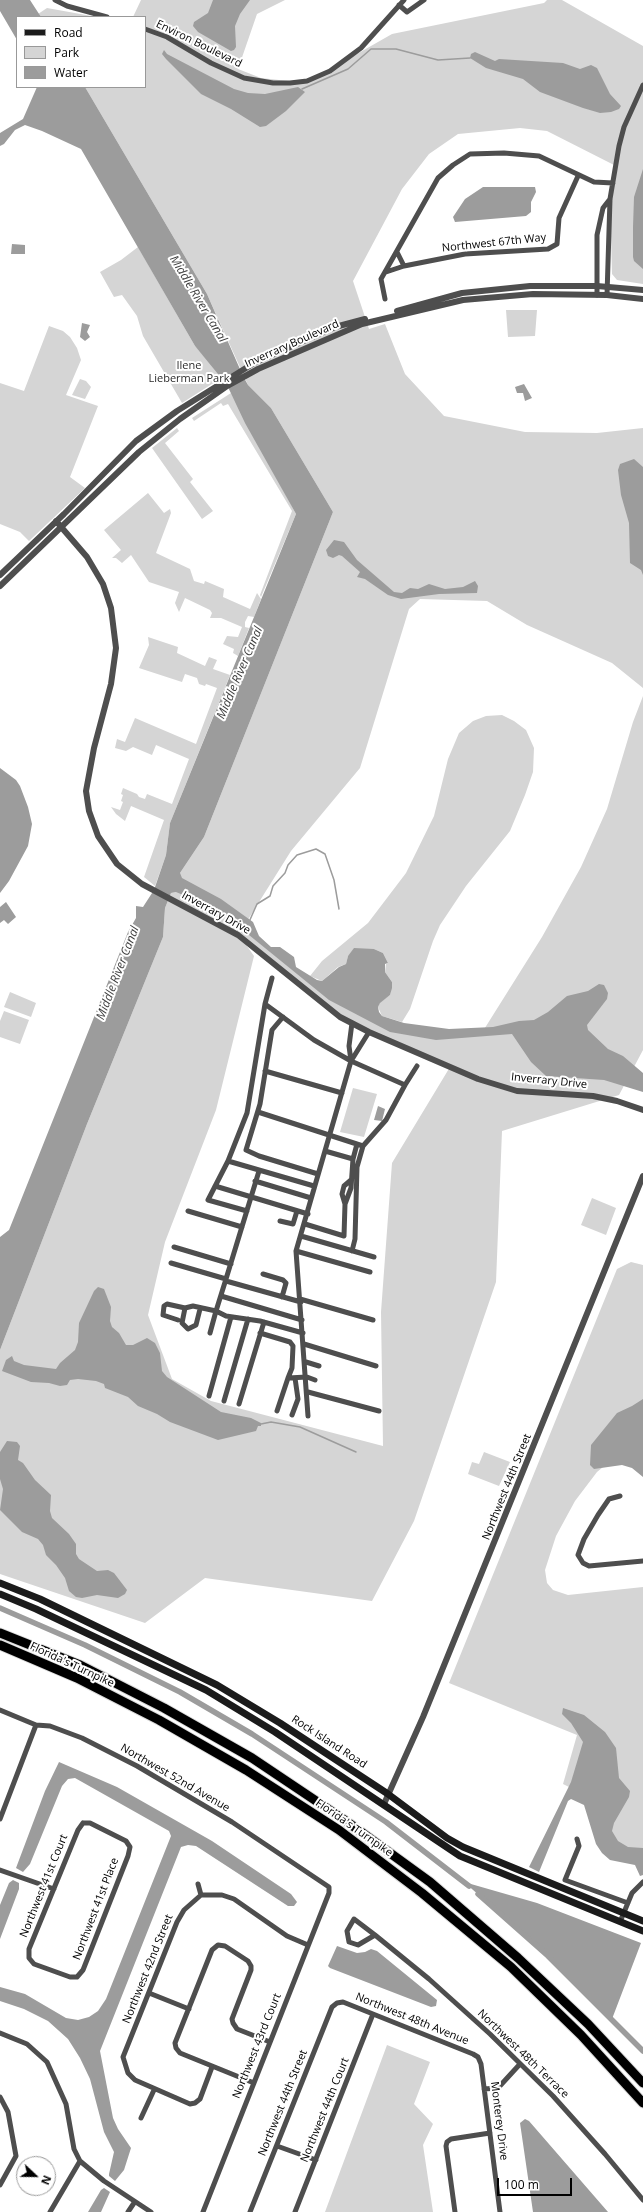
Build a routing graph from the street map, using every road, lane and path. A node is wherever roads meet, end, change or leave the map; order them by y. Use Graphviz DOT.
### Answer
graph roads {
  1 [pos="55,0"];
  2 [pos="404,0"];
  3 [pos="424,0"];
  4 [pos="399,5"];
  5 [pos="103,16"];
  6 [pos="146,29"];
  7 [pos="643,86"];
  8 [pos="578,176"];
  9 [pos="613,183"];
  10 [pos="610,199"];
  11 [pos="397,252"];
  12 [pos="404,266"];
  13 [pos="386,272"];
  14 [pos="597,286"];
  15 [pos="608,286"];
  16 [pos="643,290"];
  17 [pos="597,295"];
  18 [pos="607,295"];
  19 [pos="385,299"];
  20 [pos="643,299"];
  21 [pos="225,383"];
  22 [pos="56,521"];
  23 [pos="62,526"];
  24 [pos="0,575"];
  25 [pos="0,586"];
  26 [pos="272,978"];
  27 [pos="265,1004"];
  28 [pos="283,1017"];
  29 [pos="352,1023"];
  30 [pos="370,1032"];
  31 [pos="349,1046"];
  32 [pos="359,1049"];
  33 [pos="351,1061"];
  34 [pos="417,1066"];
  35 [pos="265,1071"];
  36 [pos="405,1084"];
  37 [pos="342,1093"];
  38 [pos="643,1110"];
  39 [pos="258,1112"];
  40 [pos="331,1135"];
  41 [pos="357,1144"];
  42 [pos="363,1146"];
  43 [pos="325,1151"];
  44 [pos="353,1159"];
  45 [pos="228,1161"];
  46 [pos="259,1170"];
  47 [pos="318,1174"];
  48 [pos="643,1176"];
  49 [pos="256,1181"];
  50 [pos="216,1186"];
  51 [pos="314,1186"];
  52 [pos="251,1197"];
  53 [pos="311,1198"];
  54 [pos="188,1211"];
  55 [pos="247,1211"];
  56 [pos="297,1211"];
  57 [pos="308,1214"];
  58 [pos="280,1220"];
  59 [pos="305,1224"];
  60 [pos="242,1227"];
  61 [pos="301,1236"];
  62 [pos="344,1236"];
  63 [pos="355,1239"];
  64 [pos="174,1247"];
  65 [pos="296,1251"];
  66 [pos="352,1251"];
  67 [pos="374,1258"];
  68 [pos="171,1263"];
  69 [pos="231,1264"];
  70 [pos="370,1272"];
  71 [pos="263,1274"];
  72 [pos="226,1280"];
  73 [pos="221,1296"];
  74 [pos="282,1297"];
  75 [pos="301,1301"];
  76 [pos="185,1308"];
  77 [pos="200,1309"];
  78 [pos="216,1312"];
  79 [pos="232,1317"];
  80 [pos="178,1320"];
  81 [pos="248,1320"];
  82 [pos="302,1320"];
  83 [pos="373,1320"];
  84 [pos="264,1322"];
  85 [pos="210,1333"];
  86 [pos="260,1333"];
  87 [pos="303,1333"];
  88 [pos="304,1344"];
  89 [pos="306,1362"];
  90 [pos="319,1366"];
  91 [pos="376,1366"];
  92 [pos="288,1378"];
  93 [pos="295,1378"];
  94 [pos="307,1378"];
  95 [pos="315,1380"];
  96 [pos="308,1392"];
  97 [pos="209,1396"];
  98 [pos="224,1401"];
  99 [pos="239,1404"];
  100 [pos="277,1411"];
  101 [pos="379,1411"];
  102 [pos="292,1415"];
  103 [pos="308,1416"];
  104 [pos="620,1496"];
  105 [pos="643,1561"];
  106 [pos="0,1583"];
  107 [pos="0,1594"];
  108 [pos="0,1633"];
  109 [pos="0,1645"];
  110 [pos="0,1710"];
  111 [pos="36,1725"];
  112 [pos="388,1794"];
  113 [pos="384,1804"];
  114 [pos="0,1819"];
  115 [pos="577,1839"];
  116 [pos="455,1842"];
  117 [pos="130,1847"];
  118 [pos="451,1850"];
  119 [pos="0,1870"];
  120 [pos="643,1882"];
  121 [pos="198,1884"];
  122 [pos="329,1887"];
  123 [pos="54,1889"];
  124 [pos="201,1895"];
  125 [pos="628,1903"];
  126 [pos="624,1914"];
  127 [pos="643,1921"];
  128 [pos="620,1922"];
  129 [pos="643,1931"];
  130 [pos="375,1936"];
  131 [pos="308,1945"];
  132 [pos="29,1958"];
  133 [pos="149,1993"];
  134 [pos="337,2003"];
  135 [pos="189,2009"];
  136 [pos="373,2014"];
  137 [pos="0,2033"];
  138 [pos="270,2042"];
  139 [pos="478,2057"];
  140 [pos="520,2064"];
  141 [pos="212,2066"];
  142 [pos="254,2082"];
  143 [pos="643,2084"];
  144 [pos="484,2089"];
  145 [pos="154,2090"];
  146 [pos="0,2097"];
  147 [pos="643,2103"];
  148 [pos="141,2118"];
  149 [pos="490,2133"];
  150 [pos="277,2146"];
  151 [pos="316,2160"];
  152 [pos="80,2162"];
  153 [pos="0,2185"];
  154 [pos="643,2200"];
  155 [pos="134,2203"];
  156 [pos="50,2212"];
  157 [pos="128,2212"];
  158 [pos="151,2212"];
  159 [pos="203,2212"];
  160 [pos="250,2212"];
  161 [pos="295,2212"];
  162 [pos="455,2212"];
  163 [pos="500,2212"];
  1 -- 5 [label="street"];
  2 -- 4 [label="street, Environ Boulevard"];
  3 -- 4 [label="street"];
  4 -- 6 [label="street, Environ Boulevard"];
  7 -- 9 [label="street"];
  8 -- 9 [label="street"];
  8 -- 11 [label="street"];
  8 -- 12 [label="street, Northwest 67th Way"];
  9 -- 10 [label="street"];
  10 -- 14 [label="street"];
  10 -- 15 [label="street"];
  11 -- 12 [label="street"];
  11 -- 13 [label="street"];
  12 -- 13 [label="street, Northwest 67th Way"];
  13 -- 19 [label="street"];
  14 -- 15 [label="street, Inverrary Boulevard"];
  14 -- 17 [label="street"];
  14 -- 21 [label="street, Inverrary Boulevard"];
  15 -- 16 [label="street, Inverrary Boulevard"];
  15 -- 18 [label="street"];
  17 -- 18 [label="street, Inverrary Boulevard"];
  17 -- 21 [label="street, Inverrary Boulevard"];
  18 -- 20 [label="street, Inverrary Boulevard"];
  21 -- 22 [label="street, Inverrary Boulevard"];
  21 -- 23 [label="street, Inverrary Boulevard"];
  22 -- 23 [label="street, Inverrary Drive"];
  22 -- 24 [label="street, Inverrary Boulevard"];
  23 -- 25 [label="street, Inverrary Boulevard"];
  23 -- 29 [label="street, Inverrary Drive"];
  26 -- 27 [label="street"];
  27 -- 28 [label="street"];
  27 -- 45 [label="street"];
  28 -- 33 [label="street"];
  28 -- 35 [label="street"];
  29 -- 30 [label="street, Inverrary Drive"];
  29 -- 31 [label="street"];
  30 -- 32 [label="street"];
  30 -- 38 [label="street, Inverrary Drive"];
  31 -- 32 [label="street"];
  31 -- 33 [label="street"];
  32 -- 33 [label="street"];
  33 -- 36 [label="street"];
  33 -- 37 [label="street"];
  34 -- 36 [label="street"];
  35 -- 37 [label="street"];
  35 -- 39 [label="street"];
  36 -- 42 [label="street"];
  37 -- 40 [label="street"];
  39 -- 40 [label="street"];
  39 -- 47 [label="street"];
  40 -- 41 [label="street"];
  40 -- 43 [label="street"];
  41 -- 42 [label="street"];
  41 -- 44 [label="street"];
  42 -- 63 [label="street"];
  43 -- 44 [label="street"];
  43 -- 47 [label="street"];
  44 -- 62 [label="street"];
  45 -- 46 [label="street"];
  45 -- 50 [label="street"];
  46 -- 49 [label="street"];
  46 -- 51 [label="street"];
  47 -- 51 [label="street"];
  48 -- 112 [label="street, Northwest 44th Street"];
  49 -- 52 [label="street"];
  49 -- 53 [label="street"];
  50 -- 52 [label="street"];
  50 -- 55 [label="street"];
  51 -- 53 [label="street"];
  52 -- 55 [label="street"];
  52 -- 56 [label="street"];
  53 -- 57 [label="street"];
  54 -- 60 [label="street"];
  55 -- 60 [label="street"];
  56 -- 57 [label="street"];
  56 -- 58 [label="street"];
  57 -- 59 [label="street"];
  59 -- 61 [label="street"];
  59 -- 62 [label="street"];
  60 -- 69 [label="street"];
  61 -- 65 [label="street"];
  61 -- 66 [label="street"];
  62 -- 63 [label="street"];
  63 -- 66 [label="street"];
  64 -- 69 [label="street"];
  65 -- 70 [label="street"];
  65 -- 75 [label="street"];
  66 -- 67 [label="street"];
  68 -- 72 [label="street"];
  69 -- 72 [label="street"];
  71 -- 74 [label="street"];
  72 -- 73 [label="street"];
  72 -- 74 [label="street"];
  73 -- 78 [label="street"];
  73 -- 82 [label="street"];
  74 -- 75 [label="street"];
  75 -- 82 [label="street"];
  75 -- 83 [label="street"];
  76 -- 77 [label="street"];
  76 -- 77 [label="street"];
  76 -- 80 [label="street"];
  77 -- 78 [label="street"];
  78 -- 79 [label="street"];
  78 -- 85 [label="street"];
  79 -- 81 [label="street"];
  79 -- 97 [label="street"];
  81 -- 84 [label="street"];
  81 -- 98 [label="street"];
  82 -- 87 [label="street"];
  84 -- 86 [label="street"];
  84 -- 87 [label="street"];
  86 -- 92 [label="street"];
  86 -- 99 [label="street"];
  87 -- 88 [label="street"];
  88 -- 89 [label="street"];
  88 -- 91 [label="street"];
  89 -- 90 [label="street"];
  89 -- 94 [label="street"];
  92 -- 93 [label="street"];
  92 -- 100 [label="street"];
  93 -- 94 [label="street"];
  93 -- 102 [label="street"];
  94 -- 95 [label="street"];
  94 -- 96 [label="street"];
  96 -- 101 [label="street"];
  96 -- 103 [label="street"];
  104 -- 105 [label="street"];
  106 -- 112 [label="main road, Rock Island Road"];
  107 -- 113 [label="main road, Rock Island Road"];
  108 -- 143 [label="highway, Florida's Turnpike"];
  109 -- 147 [label="highway, Florida's Turnpike"];
  110 -- 111 [label="street, Northwest 52nd Avenue"];
  111 -- 114 [label="street"];
  111 -- 122 [label="street, Northwest 52nd Avenue"];
  112 -- 113 [label="street, Northwest 44th Street"];
  112 -- 116 [label="main road, Rock Island Road"];
  113 -- 118 [label="main road, Rock Island Road"];
  115 -- 125 [label="street"];
  116 -- 118 [label="main road"];
  116 -- 126 [label="main road, Rock Island Road"];
  117 -- 123 [label="street, Northwest 41st Court"];
  117 -- 132 [label="street, Northwest 41st Place"];
  118 -- 128 [label="main road, Rock Island Road"];
  119 -- 123 [label="street"];
  120 -- 125 [label="street"];
  121 -- 124 [label="street"];
  122 -- 131 [label="street, Northwest 43rd Court"];
  123 -- 132 [label="street, Northwest 41st Court"];
  124 -- 131 [label="street"];
  124 -- 133 [label="street, Northwest 42nd Street"];
  125 -- 126 [label="street"];
  126 -- 127 [label="main road, Rock Island Road"];
  126 -- 128 [label="street"];
  128 -- 129 [label="main road, Rock Island Road"];
  130 -- 130 [label="street, Northwest 48th Terrace"];
  130 -- 140 [label="street, Northwest 48th Terrace"];
  131 -- 138 [label="street, Northwest 43rd Court"];
  133 -- 135 [label="street"];
  133 -- 145 [label="street, Northwest 42nd Street"];
  134 -- 136 [label="street, Northwest 48th Avenue"];
  134 -- 150 [label="street, Northwest 44th Street"];
  135 -- 138 [label="street"];
  135 -- 141 [label="street"];
  136 -- 139 [label="street, Northwest 48th Avenue"];
  136 -- 151 [label="street, Northwest 44th Court"];
  137 -- 152 [label="street"];
  138 -- 142 [label="street, Northwest 43rd Court"];
  139 -- 144 [label="street, Monterey Drive"];
  140 -- 144 [label="street"];
  140 -- 154 [label="street, Northwest 48th Terrace"];
  141 -- 142 [label="street"];
  141 -- 145 [label="street"];
  142 -- 159 [label="street, Northwest 43rd Court"];
  144 -- 149 [label="street, Monterey Drive"];
  145 -- 148 [label="street"];
  146 -- 153 [label="street"];
  149 -- 162 [label="street"];
  149 -- 163 [label="street, Monterey Drive"];
  150 -- 151 [label="street"];
  150 -- 160 [label="street, Northwest 44th Street"];
  151 -- 161 [label="street, Northwest 44th Court"];
  152 -- 155 [label="street"];
  152 -- 156 [label="street"];
  155 -- 157 [label="street"];
  155 -- 158 [label="street"];
}
